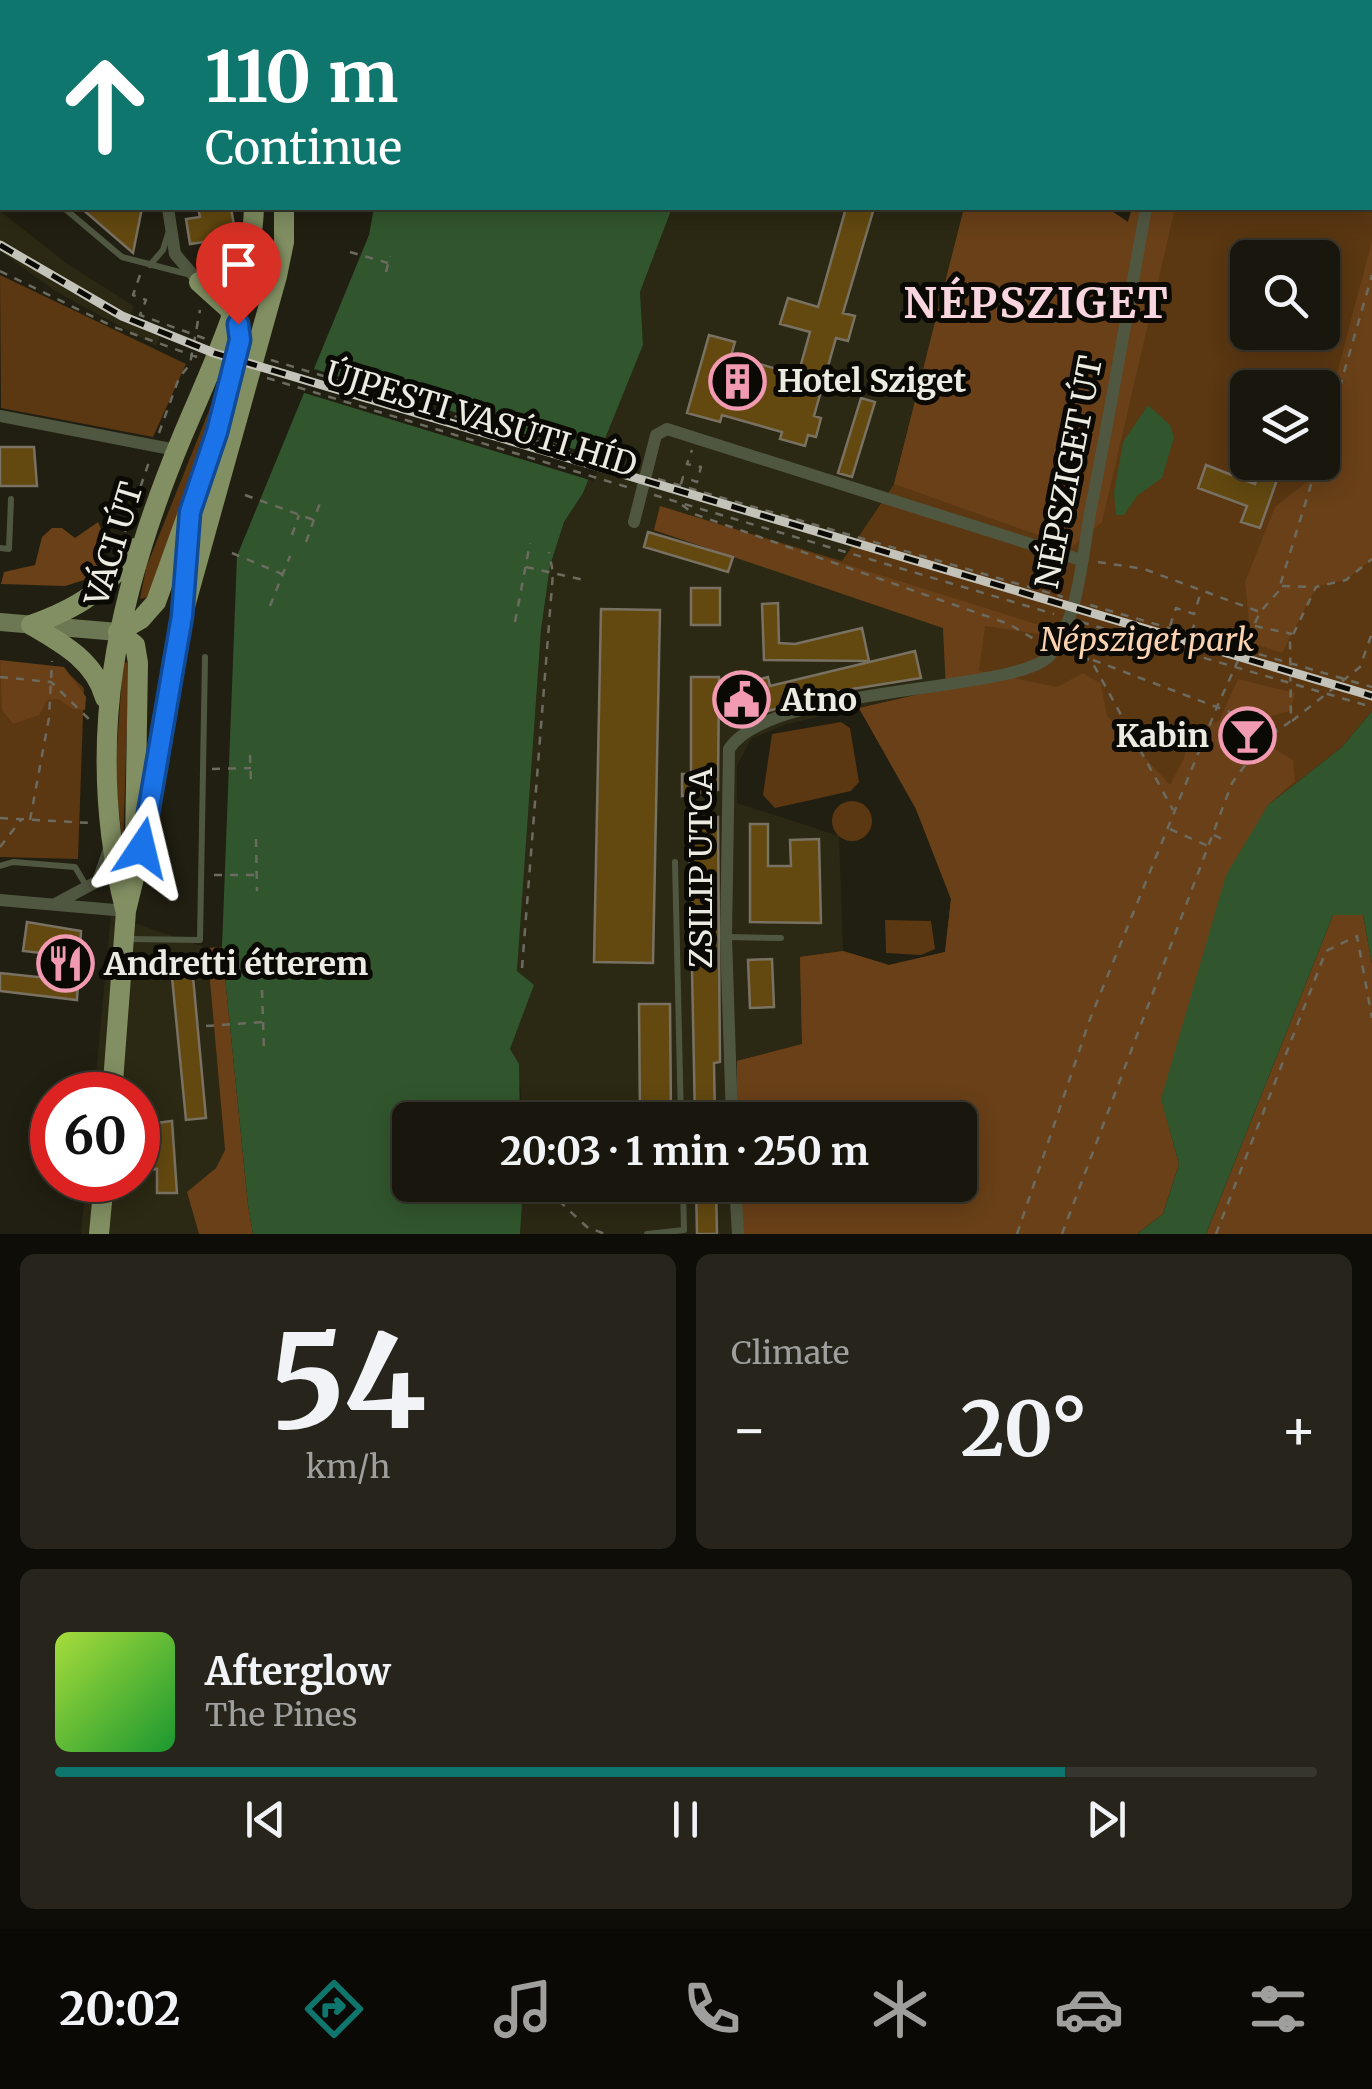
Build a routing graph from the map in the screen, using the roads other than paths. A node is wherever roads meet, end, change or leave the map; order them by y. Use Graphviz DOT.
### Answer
graph roads {
  1 [pos="66,210"];
  2 [pos="168,210"];
  3 [pos="254,210"];
  4 [pos="284,210"];
  5 [pos="1146,210"];
  6 [pos="168,227"];
  7 [pos="248,263"];
  8 [pos="148,266"];
  9 [pos="200,282"];
  10 [pos="233,314"];
  11 [pos="255,378"];
  12 [pos="0,416"];
  13 [pos="217,432"];
  14 [pos="176,450"];
  15 [pos="10,498"];
  16 [pos="190,512"];
  17 [pos="634,522"];
  18 [pos="144,534"];
  19 [pos="0,548"];
  20 [pos="1082,560"];
  21 [pos="182,616"];
  22 [pos="0,622"];
  23 [pos="31,625"];
  24 [pos="118,632"];
  25 [pos="1052,654"];
  26 [pos="205,657"];
  27 [pos="100,715"];
  28 [pos="109,846"];
  29 [pos="675,862"];
  30 [pos="0,866"];
  31 [pos="136,870"];
  32 [pos="88,888"];
  33 [pos="0,900"];
  34 [pos="55,904"];
  35 [pos="126,911"];
  36 [pos="726,938"];
  37 [pos="781,938"];
  38 [pos="125,940"];
  39 [pos="114,1072"];
  40 [pos="682,1102"];
  41 [pos="731,1102"];
  42 [pos="102,1202"];
  43 [pos="683,1202"];
  44 [pos="736,1202"];
  45 [pos="99,1234"];
  46 [pos="647,1234"];
  47 [pos="738,1234"];
  1 -- 8 [label="lane"];
  2 -- 6 [label="street"];
  3 -- 7 [label="main road, VÁCI ÚT"];
  4 -- 11 [label="main road, VÁCI ÚT"];
  5 -- 20 [label="street, NÉPSZIGET ÚT"];
  6 -- 8 [label="lane"];
  6 -- 9 [label="street"];
  7 -- 9 [label="main road"];
  7 -- 10 [label="main road, VÁCI ÚT"];
  8 -- 9 [label="lane"];
  9 -- 10 [label="main road"];
  10 -- 13 [label="main road"];
  10 -- 14 [label="main road, VÁCI ÚT"];
  11 -- 13 [label="main road"];
  11 -- 21 [label="main road, VÁCI ÚT"];
  12 -- 14 [label="street"];
  13 -- 16 [label="main road"];
  14 -- 18 [label="main road, VÁCI ÚT"];
  15 -- 19 [label="lane"];
  16 -- 21 [label="main road"];
  16 -- 24 [label="main road"];
  17 -- 20 [label="street"];
  18 -- 23 [label="main road"];
  18 -- 24 [label="main road, VÁCI ÚT"];
  20 -- 25 [label="street, NÉPSZIGET ÚT"];
  21 -- 31 [label="main road, VÁCI ÚT"];
  22 -- 23 [label="main road"];
  23 -- 24 [label="main road"];
  23 -- 27 [label="main road"];
  24 -- 27 [label="main road, VÁCI ÚT"];
  24 -- 31 [label="main road"];
  25 -- 36 [label="street, ZSILIP UTCA"];
  26 -- 38 [label="lane"];
  27 -- 28 [label="main road, VÁCI ÚT"];
  28 -- 32 [label="street"];
  28 -- 35 [label="main road, VÁCI ÚT"];
  29 -- 40 [label="lane"];
  30 -- 32 [label="lane"];
  31 -- 35 [label="main road, VÁCI ÚT"];
  32 -- 34 [label="street"];
  33 -- 34 [label="street"];
  34 -- 35 [label="street"];
  35 -- 38 [label="main road, VÁCI ÚT"];
  36 -- 37 [label="lane"];
  36 -- 41 [label="street, ZSILIP UTCA"];
  38 -- 39 [label="main road, VÁCI ÚT"];
  42 -- 45 [label="main road"];
  43 -- 46 [label="lane"];
  44 -- 47 [label="street"];
}
